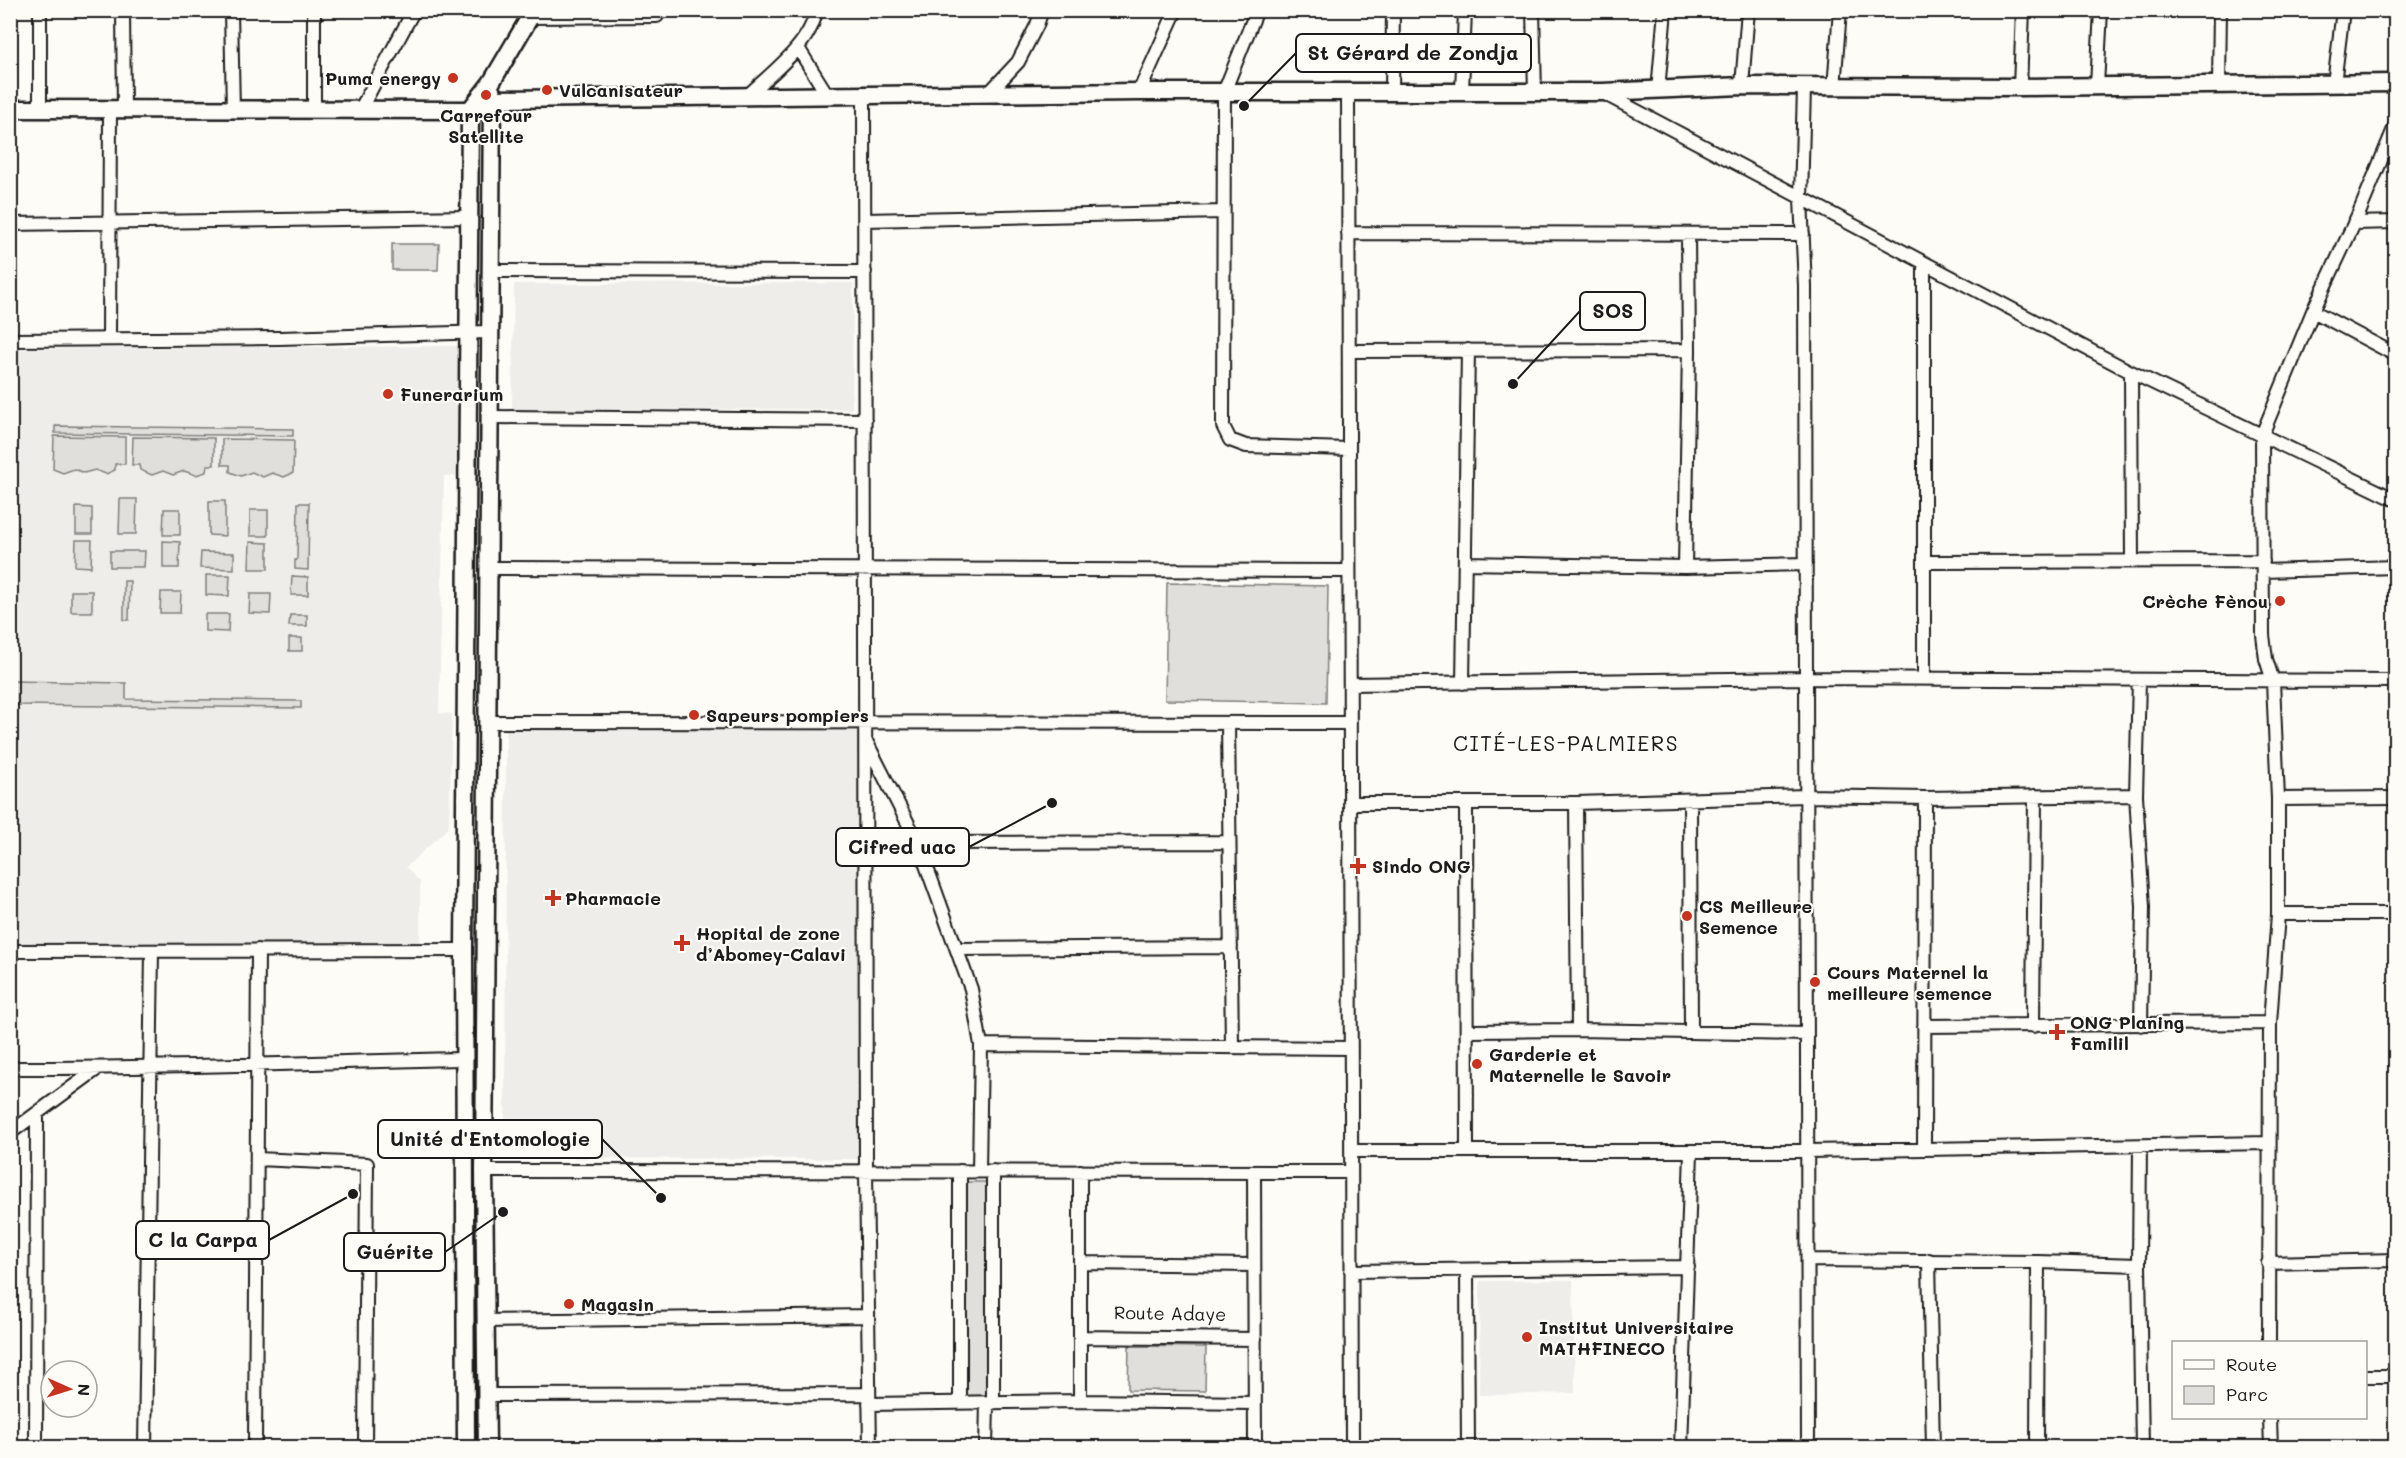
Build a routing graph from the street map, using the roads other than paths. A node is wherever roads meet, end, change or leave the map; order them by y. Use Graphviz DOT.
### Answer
graph roads {
  1 [pos="40,10"];
  2 [pos="123,10"];
  3 [pos="231,10"];
  4 [pos="314,10"];
  5 [pos="414,10"];
  6 [pos="816,10"];
  7 [pos="1042,10"];
  8 [pos="1176,10"];
  9 [pos="1257,10"];
  10 [pos="1393,10"];
  11 [pos="1465,10"];
  12 [pos="1533,10"];
  13 [pos="1665,10"];
  14 [pos="1748,10"];
  15 [pos="1840,10"];
  16 [pos="2023,10"];
  17 [pos="2101,10"];
  18 [pos="2220,10"];
  19 [pos="2343,10"];
  20 [pos="532,14"];
  21 [pos="657,16"];
  22 [pos="798,48"];
  23 [pos="2396,83"];
  24 [pos="2219,84"];
  25 [pos="2334,84"];
  26 [pos="1742,86"];
  27 [pos="2097,86"];
  28 [pos="2019,87"];
  29 [pos="1804,88"];
  30 [pos="1834,88"];
  31 [pos="492,91"];
  32 [pos="1658,91"];
  33 [pos="1139,92"];
  34 [pos="1224,92"];
  35 [pos="1348,92"];
  36 [pos="1462,92"];
  37 [pos="1602,92"];
  38 [pos="1392,93"];
  39 [pos="1535,93"];
  40 [pos="988,94"];
  41 [pos="828,96"];
  42 [pos="864,96"];
  43 [pos="745,98"];
  44 [pos="10,110"];
  45 [pos="40,110"];
  46 [pos="117,110"];
  47 [pos="314,110"];
  48 [pos="360,110"];
  49 [pos="470,110"];
  50 [pos="233,111"];
  51 [pos="2396,124"];
  52 [pos="1801,198"];
  53 [pos="1223,212"];
  54 [pos="470,217"];
  55 [pos="865,220"];
  56 [pos="110,222"];
  57 [pos="2354,223"];
  58 [pos="2395,223"];
  59 [pos="10,224"];
  60 [pos="1348,233"];
  61 [pos="1688,234"];
  62 [pos="1803,234"];
  63 [pos="1924,264"];
  64 [pos="490,272"];
  65 [pos="865,272"];
  66 [pos="2313,311"];
  67 [pos="489,332"];
  68 [pos="469,333"];
  69 [pos="109,339"];
  70 [pos="10,340"];
  71 [pos="1689,350"];
  72 [pos="1348,351"];
  73 [pos="1468,351"];
  74 [pos="2396,355"];
  75 [pos="2131,372"];
  76 [pos="489,417"];
  77 [pos="865,420"];
  78 [pos="2262,435"];
  79 [pos="1349,449"];
  80 [pos="2396,500"];
  81 [pos="2132,561"];
  82 [pos="1925,562"];
  83 [pos="1466,563"];
  84 [pos="1806,564"];
  85 [pos="2263,566"];
  86 [pos="1685,567"];
  87 [pos="2396,567"];
  88 [pos="488,568"];
  89 [pos="864,569"];
  90 [pos="1349,571"];
  91 [pos="1806,678"];
  92 [pos="1924,679"];
  93 [pos="2139,680"];
  94 [pos="2272,681"];
  95 [pos="2396,681"];
  96 [pos="1463,683"];
  97 [pos="1350,684"];
  98 [pos="486,722"];
  99 [pos="865,722"];
  100 [pos="1228,723"];
  101 [pos="1350,723"];
  102 [pos="865,739"];
  103 [pos="2136,795"];
  104 [pos="1807,796"];
  105 [pos="2035,796"];
  106 [pos="1925,798"];
  107 [pos="2396,798"];
  108 [pos="1690,800"];
  109 [pos="2278,800"];
  110 [pos="1350,803"];
  111 [pos="1466,803"];
  112 [pos="1576,803"];
  113 [pos="1230,842"];
  114 [pos="918,843"];
  115 [pos="2278,914"];
  116 [pos="2396,914"];
  117 [pos="1231,946"];
  118 [pos="957,949"];
  119 [pos="258,950"];
  120 [pos="464,950"];
  121 [pos="10,951"];
  122 [pos="152,951"];
  123 [pos="2270,1023"];
  124 [pos="2141,1025"];
  125 [pos="1924,1026"];
  126 [pos="2033,1026"];
  127 [pos="1578,1030"];
  128 [pos="1467,1031"];
  129 [pos="1691,1032"];
  130 [pos="1807,1034"];
  131 [pos="981,1045"];
  132 [pos="1232,1047"];
  133 [pos="1351,1048"];
  134 [pos="464,1059"];
  135 [pos="257,1064"];
  136 [pos="151,1066"];
  137 [pos="10,1068"];
  138 [pos="97,1069"];
  139 [pos="37,1115"];
  140 [pos="10,1133"];
  141 [pos="2269,1143"];
  142 [pos="2140,1146"];
  143 [pos="1924,1149"];
  144 [pos="1351,1151"];
  145 [pos="1467,1151"];
  146 [pos="1808,1151"];
  147 [pos="1691,1152"];
  148 [pos="257,1159"];
  149 [pos="484,1171"];
  150 [pos="866,1171"];
  151 [pos="960,1171"];
  152 [pos="979,1171"];
  153 [pos="993,1171"];
  154 [pos="1080,1172"];
  155 [pos="1254,1172"];
  156 [pos="1351,1172"];
  157 [pos="1809,1260"];
  158 [pos="1929,1260"];
  159 [pos="2396,1260"];
  160 [pos="2038,1262"];
  161 [pos="1080,1263"];
  162 [pos="2268,1263"];
  163 [pos="1254,1265"];
  164 [pos="2139,1265"];
  165 [pos="1688,1267"];
  166 [pos="1467,1270"];
  167 [pos="1352,1271"];
  168 [pos="868,1316"];
  169 [pos="485,1321"];
  170 [pos="1083,1333"];
  171 [pos="1255,1336"];
  172 [pos="2269,1341"];
  173 [pos="2367,1376"];
  174 [pos="2396,1376"];
  175 [pos="486,1395"];
  176 [pos="868,1399"];
  177 [pos="1080,1401"];
  178 [pos="960,1403"];
  179 [pos="990,1403"];
  180 [pos="1255,1403"];
  181 [pos="2270,1419"];
  182 [pos="36,1448"];
  183 [pos="145,1448"];
  184 [pos="255,1448"];
  185 [pos="365,1448"];
  186 [pos="466,1448"];
  187 [pos="487,1448"];
  188 [pos="870,1448"];
  189 [pos="986,1448"];
  190 [pos="1255,1448"];
  191 [pos="1352,1448"];
  192 [pos="1468,1448"];
  193 [pos="1681,1448"];
  194 [pos="1808,1448"];
  195 [pos="1933,1448"];
  196 [pos="2037,1448"];
  197 [pos="2142,1448"];
  198 [pos="2271,1448"];
  1 -- 45 [label="street"];
  2 -- 46 [label="street"];
  3 -- 50 [label="street"];
  4 -- 47 [label="street"];
  5 -- 48 [label="street"];
  6 -- 22 [label="street"];
  7 -- 40 [label="street"];
  8 -- 33 [label="street"];
  9 -- 34 [label="street"];
  10 -- 38 [label="street"];
  11 -- 36 [label="street"];
  12 -- 39 [label="street"];
  13 -- 32 [label="street"];
  14 -- 26 [label="street"];
  15 -- 30 [label="street"];
  16 -- 28 [label="street"];
  17 -- 27 [label="street"];
  18 -- 24 [label="street"];
  19 -- 25 [label="street"];
  20 -- 21 [label="street"];
  20 -- 31 [label="street"];
  22 -- 41 [label="street"];
  22 -- 43 [label="street"];
  23 -- 25 [label="street"];
  24 -- 25 [label="street"];
  24 -- 27 [label="street"];
  26 -- 29 [label="street"];
  26 -- 32 [label="street"];
  27 -- 28 [label="street"];
  28 -- 30 [label="street"];
  29 -- 30 [label="street"];
  29 -- 52 [label="street"];
  31 -- 43 [label="street"];
  31 -- 49 [label="street"];
  31 -- 64 [label="street"];
  32 -- 37 [label="street"];
  33 -- 34 [label="street"];
  33 -- 40 [label="street"];
  34 -- 35 [label="street"];
  34 -- 53 [label="street"];
  35 -- 38 [label="street"];
  35 -- 60 [label="street"];
  36 -- 38 [label="street"];
  36 -- 39 [label="street"];
  37 -- 39 [label="street"];
  37 -- 52 [label="street"];
  40 -- 42 [label="street"];
  41 -- 42 [label="street"];
  41 -- 43 [label="street"];
  42 -- 55 [label="street"];
  44 -- 45 [label="street"];
  45 -- 46 [label="street"];
  46 -- 50 [label="street"];
  46 -- 56 [label="street"];
  47 -- 48 [label="street"];
  47 -- 50 [label="street"];
  48 -- 49 [label="street"];
  49 -- 54 [label="street"];
  51 -- 57 [label="street"];
  52 -- 62 [label="street"];
  52 -- 63 [label="street"];
  53 -- 55 [label="street"];
  53 -- 79 [label="street"];
  54 -- 56 [label="street"];
  54 -- 68 [label="street"];
  55 -- 65 [label="street"];
  56 -- 59 [label="street"];
  56 -- 69 [label="street"];
  57 -- 58 [label="street"];
  57 -- 66 [label="street"];
  60 -- 61 [label="street"];
  60 -- 72 [label="street"];
  61 -- 62 [label="street"];
  61 -- 71 [label="street"];
  62 -- 84 [label="street"];
  63 -- 75 [label="street"];
  63 -- 82 [label="street"];
  64 -- 65 [label="street"];
  64 -- 67 [label="street"];
  65 -- 77 [label="street"];
  66 -- 74 [label="street"];
  66 -- 78 [label="street"];
  67 -- 68 [label="street"];
  67 -- 76 [label="street"];
  68 -- 69 [label="street"];
  68 -- 120 [label="street"];
  69 -- 70 [label="street"];
  71 -- 73 [label="street"];
  71 -- 86 [label="street"];
  72 -- 73 [label="street"];
  72 -- 79 [label="street"];
  73 -- 83 [label="street"];
  75 -- 78 [label="street"];
  75 -- 81 [label="street"];
  76 -- 77 [label="street"];
  76 -- 88 [label="street"];
  77 -- 89 [label="street"];
  78 -- 80 [label="street"];
  78 -- 85 [label="street"];
  79 -- 90 [label="street"];
  81 -- 82 [label="street"];
  81 -- 85 [label="street"];
  82 -- 92 [label="street"];
  83 -- 86 [label="street"];
  83 -- 96 [label="street"];
  84 -- 86 [label="street"];
  84 -- 91 [label="street"];
  85 -- 87 [label="street"];
  85 -- 94 [label="street"];
  88 -- 89 [label="street"];
  88 -- 98 [label="street"];
  89 -- 90 [label="street"];
  89 -- 99 [label="street"];
  90 -- 97 [label="street"];
  91 -- 92 [label="street"];
  91 -- 96 [label="street"];
  91 -- 104 [label="street"];
  92 -- 93 [label="street"];
  93 -- 94 [label="street"];
  93 -- 103 [label="street"];
  94 -- 95 [label="street"];
  94 -- 109 [label="street"];
  96 -- 97 [label="street"];
  97 -- 101 [label="street"];
  98 -- 99 [label="street"];
  98 -- 149 [label="street"];
  99 -- 100 [label="street"];
  99 -- 102 [label="street"];
  100 -- 101 [label="street"];
  100 -- 113 [label="street"];
  101 -- 110 [label="street"];
  102 -- 114 [label="street"];
  102 -- 150 [label="street"];
  103 -- 105 [label="street"];
  103 -- 124 [label="street"];
  104 -- 106 [label="street"];
  104 -- 108 [label="street"];
  104 -- 130 [label="street"];
  105 -- 106 [label="street"];
  105 -- 126 [label="street"];
  106 -- 125 [label="street"];
  107 -- 109 [label="street"];
  108 -- 112 [label="street"];
  108 -- 129 [label="street"];
  109 -- 115 [label="street"];
  110 -- 111 [label="street"];
  110 -- 133 [label="street"];
  111 -- 112 [label="street"];
  111 -- 128 [label="street"];
  112 -- 127 [label="street"];
  113 -- 114 [label="street"];
  113 -- 117 [label="street"];
  114 -- 118 [label="street"];
  115 -- 116 [label="street"];
  115 -- 123 [label="street"];
  117 -- 118 [label="street"];
  117 -- 132 [label="street"];
  118 -- 131 [label="street"];
  119 -- 120 [label="street"];
  119 -- 122 [label="street"];
  119 -- 135 [label="street"];
  120 -- 134 [label="street"];
  121 -- 122 [label="street"];
  122 -- 136 [label="street"];
  123 -- 124 [label="street"];
  123 -- 141 [label="street"];
  124 -- 126 [label="street"];
  125 -- 126 [label="street"];
  125 -- 143 [label="street"];
  127 -- 128 [label="street"];
  127 -- 129 [label="street"];
  128 -- 145 [label="street"];
  129 -- 130 [label="street"];
  130 -- 146 [label="street"];
  131 -- 132 [label="street"];
  131 -- 152 [label="street"];
  132 -- 133 [label="street"];
  133 -- 144 [label="street"];
  134 -- 135 [label="street"];
  134 -- 186 [label="street"];
  135 -- 136 [label="street"];
  135 -- 148 [label="street"];
  136 -- 138 [label="street"];
  136 -- 183 [label="street"];
  137 -- 138 [label="street"];
  138 -- 139 [label="street"];
  139 -- 140 [label="street"];
  139 -- 182 [label="street"];
  141 -- 142 [label="street"];
  141 -- 162 [label="street"];
  142 -- 143 [label="street"];
  142 -- 164 [label="street"];
  143 -- 146 [label="street"];
  144 -- 145 [label="street"];
  144 -- 156 [label="street"];
  145 -- 147 [label="street"];
  146 -- 147 [label="street"];
  146 -- 157 [label="street"];
  147 -- 165 [label="street"];
  148 -- 184 [label="street"];
  148 -- 185 [label="street"];
  149 -- 150 [label="street"];
  149 -- 169 [label="street"];
  150 -- 151 [label="street"];
  150 -- 168 [label="street"];
  151 -- 152 [label="street"];
  151 -- 178 [label="street"];
  152 -- 153 [label="street"];
  153 -- 154 [label="street"];
  153 -- 179 [label="street"];
  154 -- 155 [label="street"];
  154 -- 161 [label="street"];
  155 -- 156 [label="street"];
  155 -- 163 [label="street"];
  156 -- 167 [label="street"];
  157 -- 158 [label="street"];
  157 -- 194 [label="street"];
  158 -- 160 [label="street"];
  158 -- 195 [label="street"];
  159 -- 162 [label="street"];
  160 -- 164 [label="street"];
  160 -- 196 [label="street"];
  161 -- 163 [label="street"];
  161 -- 170 [label="street"];
  162 -- 172 [label="street"];
  163 -- 171 [label="street"];
  164 -- 197 [label="street"];
  165 -- 166 [label="street"];
  165 -- 193 [label="street"];
  166 -- 167 [label="street"];
  166 -- 192 [label="street"];
  167 -- 191 [label="street"];
  168 -- 169 [label="street"];
  168 -- 176 [label="street"];
  169 -- 175 [label="street"];
  170 -- 171 [label="street"];
  170 -- 177 [label="street"];
  171 -- 180 [label="street"];
  173 -- 174 [label="street"];
  175 -- 176 [label="street"];
  175 -- 187 [label="street"];
  176 -- 178 [label="street"];
  176 -- 188 [label="street"];
  177 -- 179 [label="street"];
  177 -- 180 [label="street"];
  178 -- 179 [label="street"];
  179 -- 189 [label="street"];
  180 -- 190 [label="street"];
  181 -- 198 [label="street"];
}
